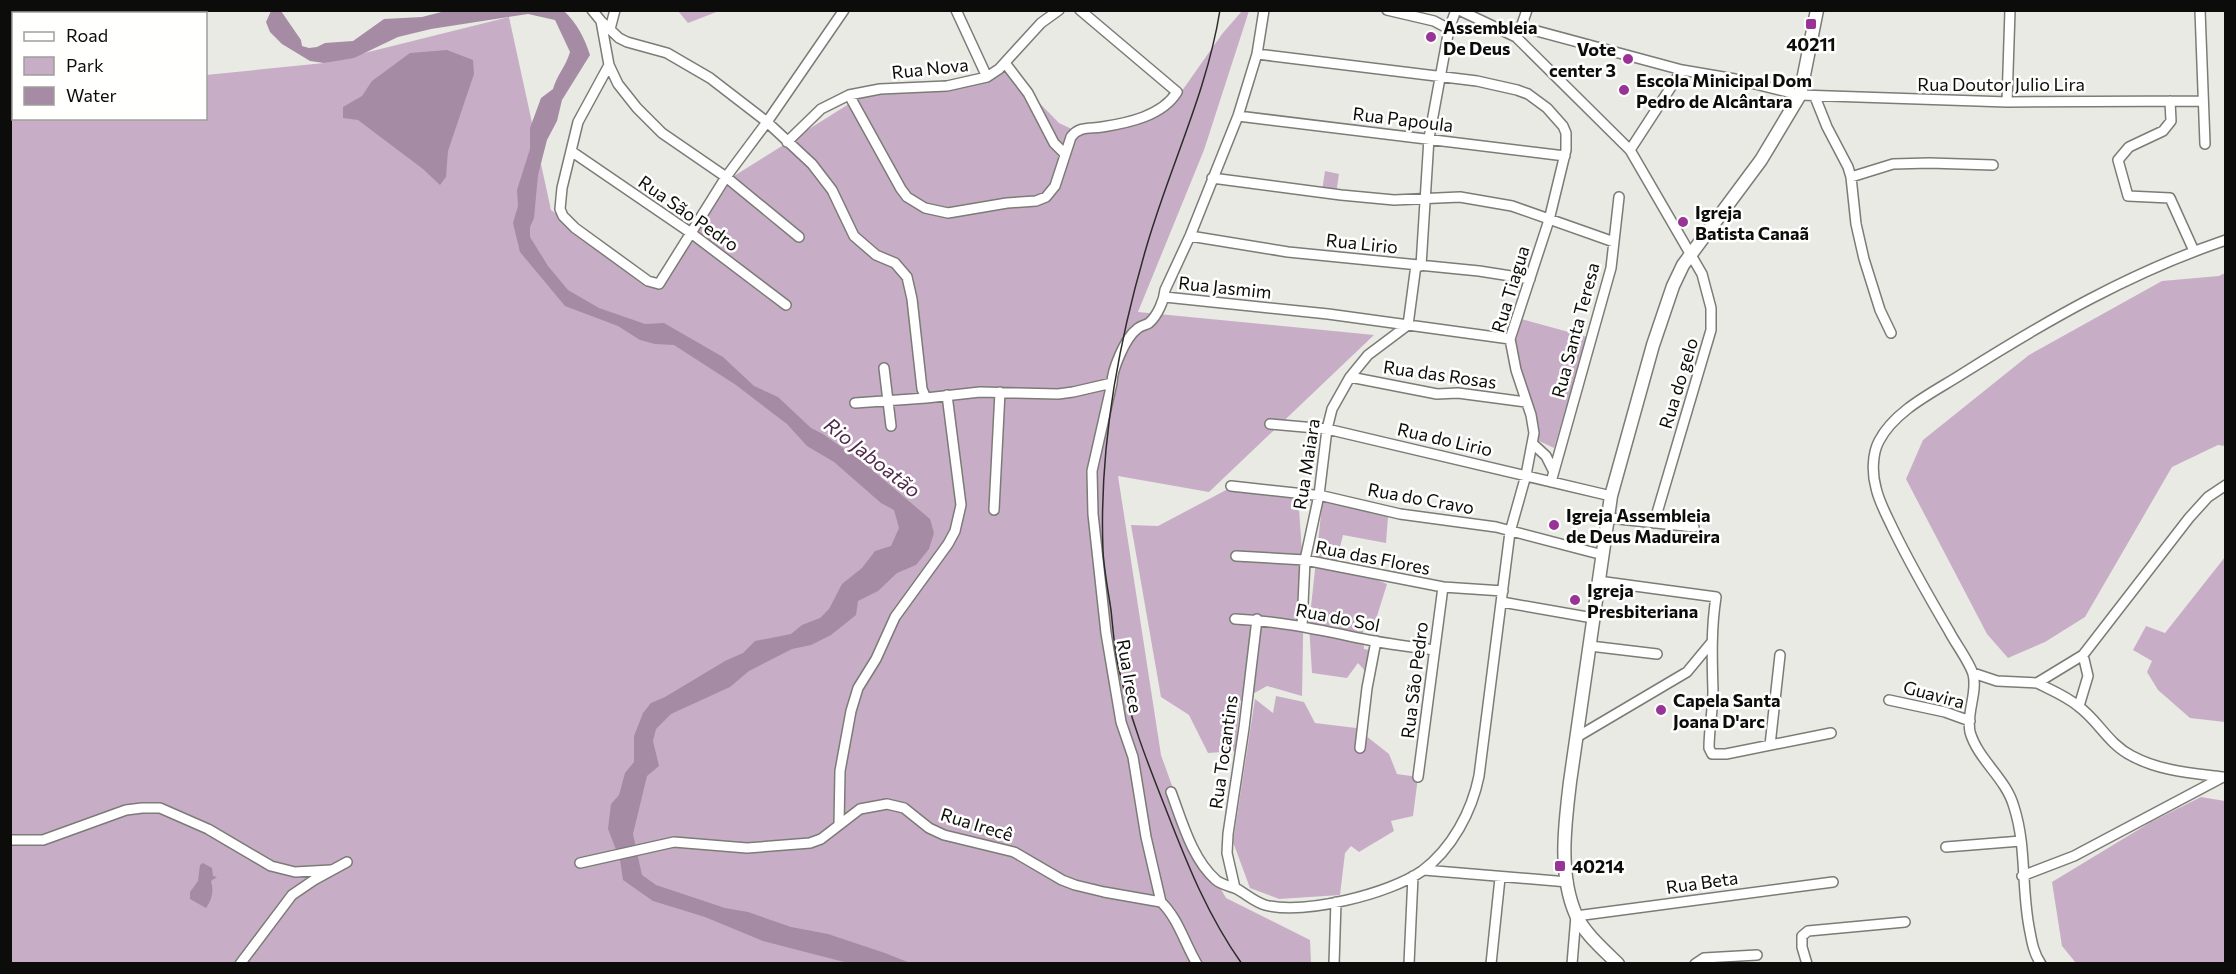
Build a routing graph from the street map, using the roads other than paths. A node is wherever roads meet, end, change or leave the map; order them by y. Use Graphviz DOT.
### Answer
graph roads {
  1 [pos="592,10"];
  2 [pos="615,10"];
  3 [pos="844,10"];
  4 [pos="956,10"];
  5 [pos="1059,10"];
  6 [pos="1080,10"];
  7 [pos="1264,10"];
  8 [pos="1387,10"];
  9 [pos="1458,10"];
  10 [pos="1527,10"];
  11 [pos="1817,10"];
  12 [pos="2010,10"];
  13 [pos="2200,10"];
  14 [pos="601,21"];
  15 [pos="1522,27"];
  16 [pos="610,29"];
  17 [pos="1449,29"];
  18 [pos="1516,37"];
  19 [pos="1257,54"];
  20 [pos="1005,63"];
  21 [pos="609,65"];
  22 [pos="1682,70"];
  23 [pos="987,77"];
  24 [pos="1442,78"];
  25 [pos="849,94"];
  26 [pos="1800,95"];
  27 [pos="1815,97"];
  28 [pos="2170,101"];
  29 [pos="2007,102"];
  30 [pos="2203,102"];
  31 [pos="1238,116"];
  32 [pos="767,122"];
  33 [pos="1429,138"];
  34 [pos="787,142"];
  35 [pos="2205,144"];
  36 [pos="1630,150"];
  37 [pos="571,151"];
  38 [pos="1065,154"];
  39 [pos="1564,156"];
  40 [pos="1993,165"];
  41 [pos="726,177"];
  42 [pos="1851,177"];
  43 [pos="1212,178"];
  44 [pos="1619,197"];
  45 [pos="1425,199"];
  46 [pos="1549,220"];
  47 [pos="691,233"];
  48 [pos="1190,236"];
  49 [pos="799,237"];
  50 [pos="2226,240"];
  51 [pos="1614,242"];
  52 [pos="2194,251"];
  53 [pos="1691,253"];
  54 [pos="1418,266"];
  55 [pos="1530,279"];
  56 [pos="1165,297"];
  57 [pos="786,305"];
  58 [pos="1408,326"];
  59 [pos="1891,333"];
  60 [pos="1510,339"];
  61 [pos="884,368"];
  62 [pos="1350,378"];
  63 [pos="1112,383"];
  64 [pos="1000,392"];
  65 [pos="947,395"];
  66 [pos="926,398"];
  67 [pos="889,399"];
  68 [pos="1527,402"];
  69 [pos="855,403"];
  70 [pos="1270,424"];
  71 [pos="891,426"];
  72 [pos="1327,429"];
  73 [pos="1532,443"];
  74 [pos="1553,470"];
  75 [pos="1526,475"];
  76 [pos="1551,482"];
  77 [pos="2226,485"];
  78 [pos="1232,486"];
  79 [pos="1319,495"];
  80 [pos="1611,496"];
  81 [pos="994,510"];
  82 [pos="1608,518"];
  83 [pos="1654,523"];
  84 [pos="1694,527"];
  85 [pos="1510,531"];
  86 [pos="1603,555"];
  87 [pos="1236,556"];
  88 [pos="1305,560"];
  89 [pos="1598,581"];
  90 [pos="1443,587"];
  91 [pos="1503,591"];
  92 [pos="1502,602"];
  93 [pos="1593,618"];
  94 [pos="1235,619"];
  95 [pos="1257,620"];
  96 [pos="1302,626"];
  97 [pos="1376,641"];
  98 [pos="1712,642"];
  99 [pos="1590,646"];
  100 [pos="1434,650"];
  101 [pos="1657,654"];
  102 [pos="1780,655"];
  103 [pos="2083,655"];
  104 [pos="1973,673"];
  105 [pos="2037,683"];
  106 [pos="1889,699"];
  107 [pos="2079,706"];
  108 [pos="1970,721"];
  109 [pos="1831,733"];
  110 [pos="1577,737"];
  111 [pos="1770,745"];
  112 [pos="1360,748"];
  113 [pos="1418,777"];
  114 [pos="2224,777"];
  115 [pos="1171,792"];
  116 [pos="839,825"];
  117 [pos="10,840"];
  118 [pos="2021,841"];
  119 [pos="1946,847"];
  120 [pos="347,862"];
  121 [pos="580,863"];
  122 [pos="331,870"];
  123 [pos="1424,870"];
  124 [pos="1413,876"];
  125 [pos="2022,876"];
  126 [pos="1500,878"];
  127 [pos="1568,882"];
  128 [pos="1833,882"];
  129 [pos="1235,888"];
  130 [pos="1161,902"];
  131 [pos="1336,902"];
  132 [pos="1576,916"];
  133 [pos="1905,922"];
  134 [pos="1757,955"];
  135 [pos="240,963"];
  136 [pos="1197,963"];
  137 [pos="1334,963"];
  138 [pos="1409,963"];
  139 [pos="1491,963"];
  140 [pos="1572,963"];
  141 [pos="1618,963"];
  142 [pos="1695,963"];
  143 [pos="1807,963"];
  144 [pos="2041,963"];
  1 -- 14 [label="street"];
  2 -- 16 [label="street"];
  3 -- 32 [label="street"];
  4 -- 23 [label="street"];
  5 -- 20 [label="street, Rua Nova"];
  6 -- 38 [label="street"];
  7 -- 19 [label="street, Rua Jasmim"];
  8 -- 17 [label="street"];
  9 -- 17 [label="street"];
  9 -- 18 [label="street, Rua do gelo"];
  10 -- 15 [label="street"];
  11 -- 26 [label="main road"];
  12 -- 29 [label="street"];
  13 -- 30 [label="street"];
  14 -- 16 [label="street"];
  14 -- 21 [label="street"];
  15 -- 18 [label="street"];
  15 -- 22 [label="street, Rua Doutor Julio Lira"];
  16 -- 32 [label="street"];
  17 -- 24 [label="street"];
  18 -- 36 [label="street, Rua do gelo"];
  19 -- 24 [label="street, Rua Tiagua"];
  19 -- 31 [label="street, Rua Jasmim"];
  20 -- 23 [label="street, Rua Nova"];
  20 -- 38 [label="street"];
  21 -- 37 [label="street"];
  21 -- 41 [label="street"];
  22 -- 26 [label="street, Rua Doutor Julio Lira"];
  22 -- 36 [label="street"];
  23 -- 25 [label="street, Rua Nova"];
  24 -- 33 [label="street"];
  24 -- 39 [label="street, Rua Tiagua"];
  25 -- 34 [label="street, Rua Nova"];
  25 -- 38 [label="street"];
  26 -- 27 [label="street, Rua Doutor Julio Lira"];
  26 -- 53 [label="main road"];
  27 -- 29 [label="street, Rua Doutor Julio Lira"];
  27 -- 42 [label="street"];
  28 -- 29 [label="street, Rua Doutor Julio Lira"];
  28 -- 30 [label="street, Rua Doutor Julio Lira"];
  28 -- 52 [label="street"];
  30 -- 35 [label="street"];
  31 -- 33 [label="street, Rua Papoula"];
  31 -- 43 [label="street, Rua Jasmim"];
  32 -- 34 [label="street"];
  32 -- 41 [label="street"];
  33 -- 39 [label="street, Rua Papoula"];
  33 -- 45 [label="street"];
  34 -- 66 [label="street"];
  36 -- 53 [label="street, Rua do gelo"];
  37 -- 47 [label="street, Rua São Pedro"];
  37 -- 47 [label="street"];
  39 -- 46 [label="street, Rua Tiagua"];
  40 -- 42 [label="street"];
  41 -- 47 [label="street"];
  41 -- 49 [label="street"];
  42 -- 59 [label="street"];
  43 -- 45 [label="street"];
  43 -- 48 [label="street, Rua Jasmim"];
  44 -- 51 [label="street, Rua Santa Teresa"];
  45 -- 46 [label="street"];
  45 -- 54 [label="street"];
  46 -- 51 [label="street"];
  46 -- 55 [label="street, Rua Tiagua"];
  47 -- 57 [label="street, Rua São Pedro"];
  48 -- 54 [label="street, Rua Lirio"];
  48 -- 56 [label="street, Rua Jasmim"];
  50 -- 52 [label="street"];
  51 -- 74 [label="street, Rua Santa Teresa"];
  52 -- 104 [label="street"];
  53 -- 80 [label="main road"];
  53 -- 83 [label="street, Rua do gelo"];
  54 -- 55 [label="street, Rua Lirio"];
  54 -- 58 [label="street"];
  55 -- 60 [label="street, Rua Tiagua"];
  56 -- 58 [label="street, Rua Jasmim"];
  56 -- 63 [label="street, Rua Irece"];
  58 -- 60 [label="street, Rua Jasmim"];
  58 -- 62 [label="street, Rua Maiara"];
  60 -- 68 [label="street, Rua Tiagua"];
  61 -- 67 [label="street"];
  62 -- 68 [label="street, Rua das Rosas"];
  62 -- 72 [label="street, Rua Maiara"];
  63 -- 64 [label="street"];
  63 -- 130 [label="street, Rua Irece"];
  64 -- 65 [label="street"];
  64 -- 81 [label="street"];
  65 -- 66 [label="street"];
  65 -- 116 [label="street"];
  66 -- 67 [label="street"];
  67 -- 69 [label="street"];
  67 -- 71 [label="street"];
  68 -- 73 [label="street, Rua Tiagua"];
  70 -- 72 [label="street, Rua do Lirio"];
  72 -- 75 [label="street, Rua do Lirio"];
  72 -- 79 [label="street, Rua Maiara"];
  73 -- 74 [label="street"];
  73 -- 75 [label="street, Rua Tiagua"];
  74 -- 76 [label="street"];
  75 -- 76 [label="street, Rua do Lirio"];
  75 -- 85 [label="street, Rua Tiagua"];
  76 -- 80 [label="street, Rua do Lirio"];
  77 -- 103 [label="street"];
  78 -- 79 [label="street, Rua do Cravo"];
  79 -- 85 [label="street, Rua do Cravo"];
  79 -- 88 [label="street, Rua Maiara"];
  80 -- 82 [label="main road"];
  82 -- 83 [label="street"];
  82 -- 86 [label="main road"];
  83 -- 84 [label="street"];
  85 -- 86 [label="street, Rua do Cravo"];
  85 -- 91 [label="street, Rua Tiagua"];
  86 -- 89 [label="main road"];
  87 -- 88 [label="street, Rua das Flores"];
  88 -- 90 [label="street, Rua das Flores"];
  88 -- 96 [label="street, Rua Maiara"];
  89 -- 93 [label="main road"];
  89 -- 98 [label="street"];
  90 -- 91 [label="street, Rua das Flores"];
  90 -- 100 [label="street, Rua São Pedro"];
  91 -- 92 [label="street, Rua Tiagua"];
  92 -- 93 [label="street"];
  92 -- 123 [label="street, Rua Tiagua"];
  93 -- 99 [label="main road"];
  94 -- 95 [label="street, Rua do Sol"];
  95 -- 96 [label="street, Rua do Sol"];
  95 -- 129 [label="street, Rua Tocantins"];
  96 -- 97 [label="street, Rua do Sol"];
  97 -- 100 [label="street, Rua do Sol"];
  97 -- 112 [label="street"];
  98 -- 110 [label="street"];
  98 -- 111 [label="street"];
  99 -- 101 [label="street"];
  99 -- 110 [label="main road"];
  100 -- 113 [label="street, Rua São Pedro"];
  102 -- 111 [label="street"];
  103 -- 105 [label="street"];
  103 -- 107 [label="street"];
  104 -- 105 [label="street"];
  104 -- 108 [label="street"];
  105 -- 107 [label="street"];
  106 -- 108 [label="street, Guavira"];
  107 -- 114 [label="street"];
  108 -- 118 [label="street"];
  109 -- 111 [label="street"];
  110 -- 127 [label="main road"];
  114 -- 125 [label="street"];
  115 -- 129 [label="street, Rua Tocantins"];
  116 -- 121 [label="street, Rua Irecê"];
  116 -- 130 [label="street, Rua Irecê"];
  117 -- 122 [label="street"];
  118 -- 119 [label="street"];
  118 -- 125 [label="street"];
  120 -- 122 [label="street"];
  122 -- 135 [label="street"];
  123 -- 124 [label="street, Rua Tocantins"];
  123 -- 126 [label="street"];
  124 -- 131 [label="street, Rua Tocantins"];
  124 -- 138 [label="street"];
  125 -- 144 [label="street"];
  126 -- 127 [label="street"];
  126 -- 139 [label="street"];
  127 -- 132 [label="main road"];
  128 -- 132 [label="street, Rua Beta"];
  129 -- 131 [label="street, Rua Tocantins"];
  130 -- 136 [label="street, Rua Irece"];
  131 -- 137 [label="street"];
  132 -- 140 [label="street"];
  132 -- 141 [label="main road"];
  133 -- 143 [label="street"];
  134 -- 142 [label="street"];
}
